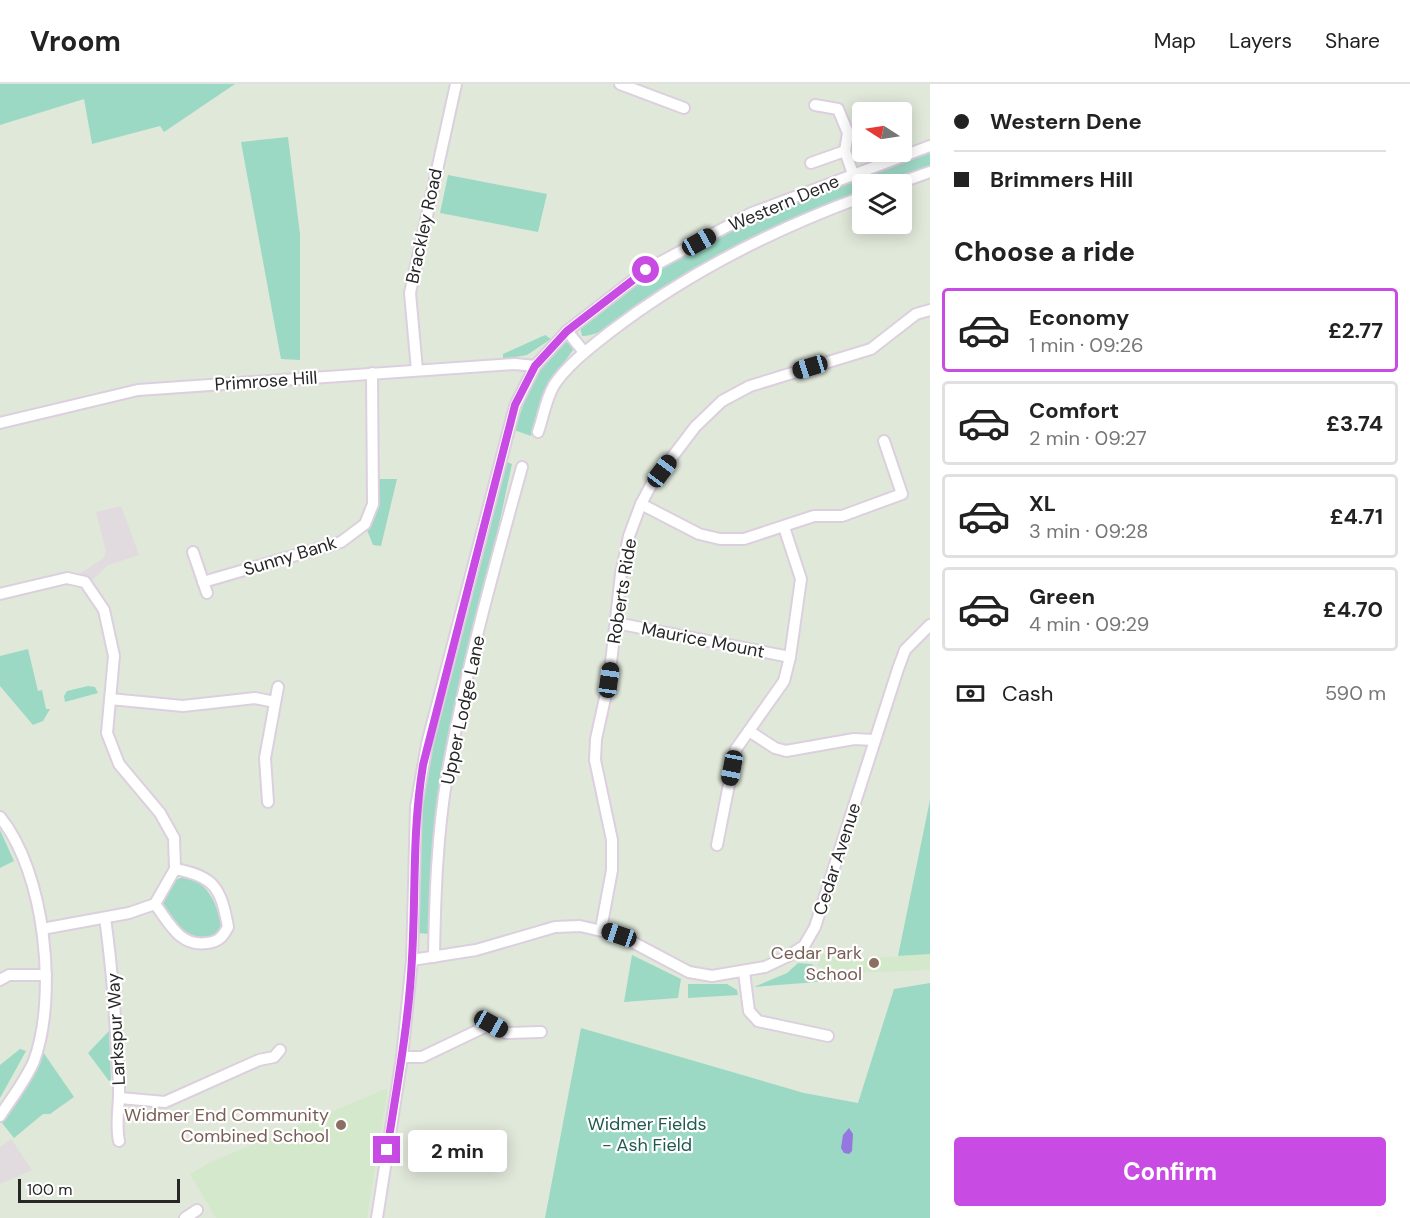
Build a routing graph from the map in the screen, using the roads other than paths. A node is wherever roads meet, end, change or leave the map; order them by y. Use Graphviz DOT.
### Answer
graph roads {
  1 [pos="456,84"];
  2 [pos="620,84"];
  3 [pos="647,89"];
  4 [pos="815,105"];
  5 [pos="684,108"];
  6 [pos="930,146"];
  7 [pos="845,151"];
  8 [pos="811,163"];
  9 [pos="930,172"];
  10 [pos="852,174"];
  11 [pos="853,174"];
  12 [pos="912,178"];
  13 [pos="852,201"];
  14 [pos="930,309"];
  15 [pos="567,331"];
  16 [pos="584,352"];
  17 [pos="535,366"];
  18 [pos="417,370"];
  19 [pos="372,373"];
  20 [pos="0,423"];
  21 [pos="538,432"];
  22 [pos="884,441"];
  23 [pos="522,467"];
  24 [pos="641,504"];
  25 [pos="784,527"];
  26 [pos="193,552"];
  27 [pos="0,594"];
  28 [pos="616,623"];
  29 [pos="930,625"];
  30 [pos="790,657"];
  31 [pos="278,687"];
  32 [pos="110,699"];
  33 [pos="275,702"];
  34 [pos="749,731"];
  35 [pos="875,740"];
  36 [pos="268,802"];
  37 [pos="0,817"];
  38 [pos="717,844"];
  39 [pos="175,868"];
  40 [pos="155,904"];
  41 [pos="105,918"];
  42 [pos="42,928"];
  43 [pos="601,929"];
  44 [pos="434,957"];
  45 [pos="412,960"];
  46 [pos="744,972"];
  47 [pos="46,975"];
  48 [pos="0,980"];
  49 [pos="542,1032"];
  50 [pos="828,1036"];
  51 [pos="280,1050"];
  52 [pos="402,1057"];
  53 [pos="120,1098"];
  54 [pos="0,1116"];
  55 [pos="118,1141"];
  56 [pos="197,1210"];
  57 [pos="184,1218"];
  58 [pos="377,1218"];
  1 -- 18 [label="street, Brackley Road"];
  2 -- 3 [label="street"];
  3 -- 5 [label="street"];
  4 -- 7 [label="street"];
  6 -- 11 [label="street, Western Dene"];
  7 -- 8 [label="street"];
  7 -- 11 [label="street"];
  9 -- 12 [label="street"];
  10 -- 15 [label="street, Western Dene"];
  13 -- 16 [label="street"];
  14 -- 24 [label="street, Roberts Ride"];
  15 -- 16 [label="street"];
  15 -- 17 [label="street, Western Dene"];
  16 -- 21 [label="street"];
  17 -- 18 [label="street, Primrose Hill"];
  17 -- 45 [label="street, Western Dene"];
  18 -- 19 [label="street, Primrose Hill"];
  19 -- 20 [label="street, Primrose Hill"];
  19 -- 26 [label="street, Sunny Bank"];
  22 -- 25 [label="street"];
  23 -- 44 [label="street, Upper Lodge Lane"];
  24 -- 25 [label="street"];
  24 -- 28 [label="street, Roberts Ride"];
  25 -- 30 [label="street"];
  27 -- 32 [label="street"];
  28 -- 30 [label="street, Maurice Mount"];
  28 -- 43 [label="street, Roberts Ride"];
  29 -- 35 [label="street, Cedar Avenue"];
  30 -- 34 [label="street"];
  31 -- 33 [label="street"];
  32 -- 33 [label="street"];
  32 -- 39 [label="street"];
  33 -- 36 [label="street"];
  34 -- 35 [label="street"];
  34 -- 38 [label="street"];
  35 -- 46 [label="street, Cedar Avenue"];
  37 -- 42 [label="street"];
  39 -- 40 [label="street"];
  39 -- 40 [label="street"];
  40 -- 41 [label="street"];
  41 -- 42 [label="street"];
  41 -- 53 [label="street, Larkspur Way"];
  42 -- 47 [label="street"];
  43 -- 44 [label="street, Cedar Avenue"];
  43 -- 46 [label="street, Cedar Avenue"];
  44 -- 45 [label="street, Cedar Avenue"];
  45 -- 52 [label="street, Western Dene"];
  46 -- 50 [label="street"];
  47 -- 48 [label="street"];
  47 -- 54 [label="street"];
  49 -- 52 [label="street"];
  51 -- 53 [label="street"];
  52 -- 58 [label="street, Western Dene"];
  53 -- 55 [label="street, Larkspur Way"];
  56 -- 57 [label="street"];
}
